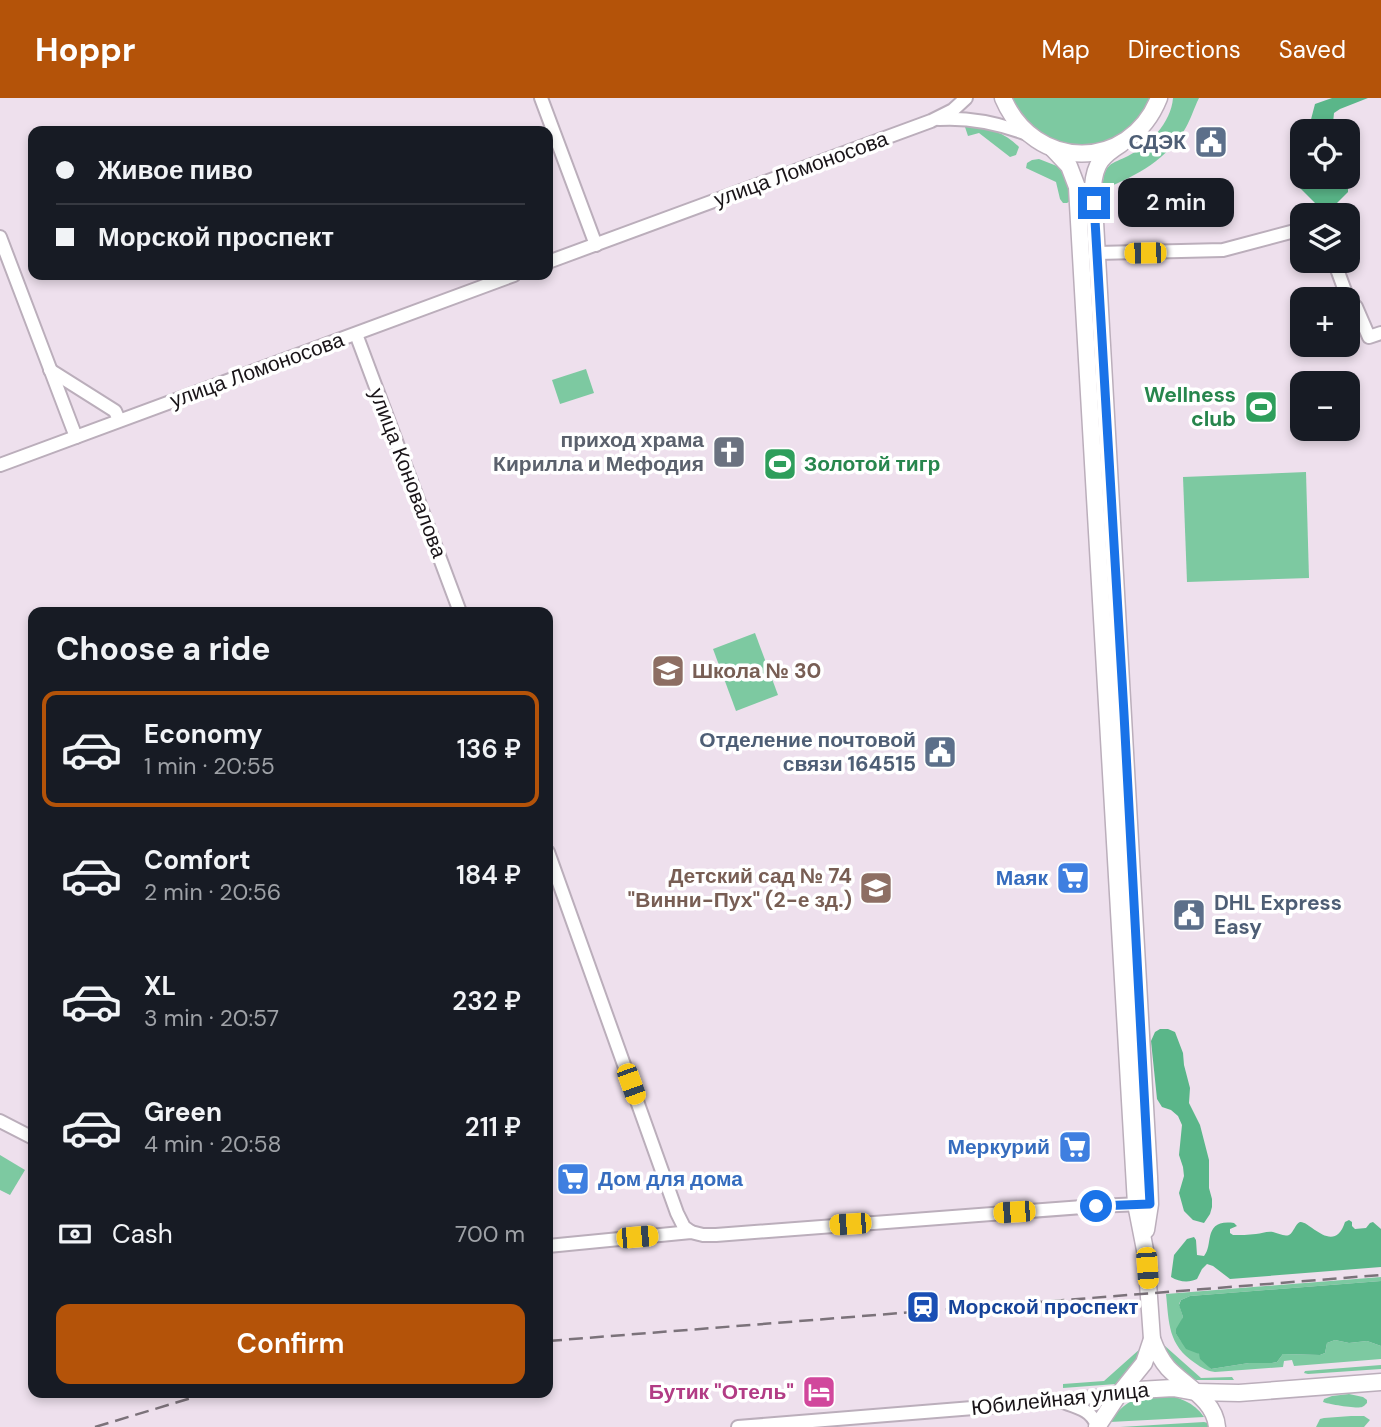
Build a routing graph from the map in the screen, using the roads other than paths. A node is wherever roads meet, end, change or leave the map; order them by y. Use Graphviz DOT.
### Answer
graph roads {
  1 [pos="541,98"];
  2 [pos="966,98"];
  3 [pos="1003,98"];
  4 [pos="1159,98"];
  5 [pos="935,119"];
  6 [pos="551,126"];
  7 [pos="553,130"];
  8 [pos="1028,135"];
  9 [pos="1121,144"];
  10 [pos="1053,149"];
  11 [pos="1290,232"];
  12 [pos="0,237"];
  13 [pos="596,245"];
  14 [pos="1089,254"];
  15 [pos="553,260"];
  16 [pos="1338,273"];
  17 [pos="501,280"];
  18 [pos="356,334"];
  19 [pos="1375,335"];
  20 [pos="50,370"];
  21 [pos="120,420"];
  22 [pos="76,437"];
  23 [pos="0,465"];
  24 [pos="458,607"];
  25 [pos="553,866"];
  26 [pos="0,1121"];
  27 [pos="28,1135"];
  28 [pos="1143,1204"];
  29 [pos="691,1232"];
  30 [pos="553,1246"];
  31 [pos="1152,1339"];
  32 [pos="1381,1382"];
  33 [pos="1195,1392"];
  34 [pos="1119,1394"];
  35 [pos="1239,1394"];
  36 [pos="1060,1401"];
  37 [pos="1217,1423"];
  38 [pos="738,1427"];
  39 [pos="1097,1427"];
  1 -- 6 [label="street"];
  2 -- 5 [label="street"];
  3 -- 8 [label="main road"];
  4 -- 9 [label="main road"];
  5 -- 8 [label="street"];
  5 -- 13 [label="street, улица Ломоносова"];
  7 -- 13 [label="street"];
  8 -- 10 [label="main road"];
  9 -- 10 [label="main road"];
  9 -- 14 [label="main road"];
  10 -- 14 [label="main road"];
  11 -- 14 [label="street"];
  12 -- 20 [label="street"];
  13 -- 15 [label="street, улица Ломоносова"];
  14 -- 28 [label="main road"];
  16 -- 19 [label="street"];
  17 -- 18 [label="street, улица Ломоносова"];
  18 -- 21 [label="street, улица Ломоносова"];
  18 -- 24 [label="street, улица Коновалова"];
  20 -- 21 [label="street"];
  20 -- 22 [label="street"];
  21 -- 22 [label="street, улица Ломоносова"];
  22 -- 23 [label="street, улица Ломоносова"];
  25 -- 29 [label="street"];
  26 -- 27 [label="street"];
  28 -- 29 [label="street"];
  28 -- 31 [label="main road"];
  29 -- 30 [label="street"];
  31 -- 33 [label="main road"];
  31 -- 34 [label="main road"];
  32 -- 35 [label="main road, Юбилейная улица"];
  33 -- 34 [label="main road, Юбилейная улица"];
  33 -- 35 [label="main road, Юбилейная улица"];
  33 -- 37 [label="main road"];
  34 -- 36 [label="street, Юбилейная улица"];
  34 -- 39 [label="main road"];
  35 -- 37 [label="main road"];
  36 -- 38 [label="street, Юбилейная улица"];
  36 -- 39 [label="street"];
}
